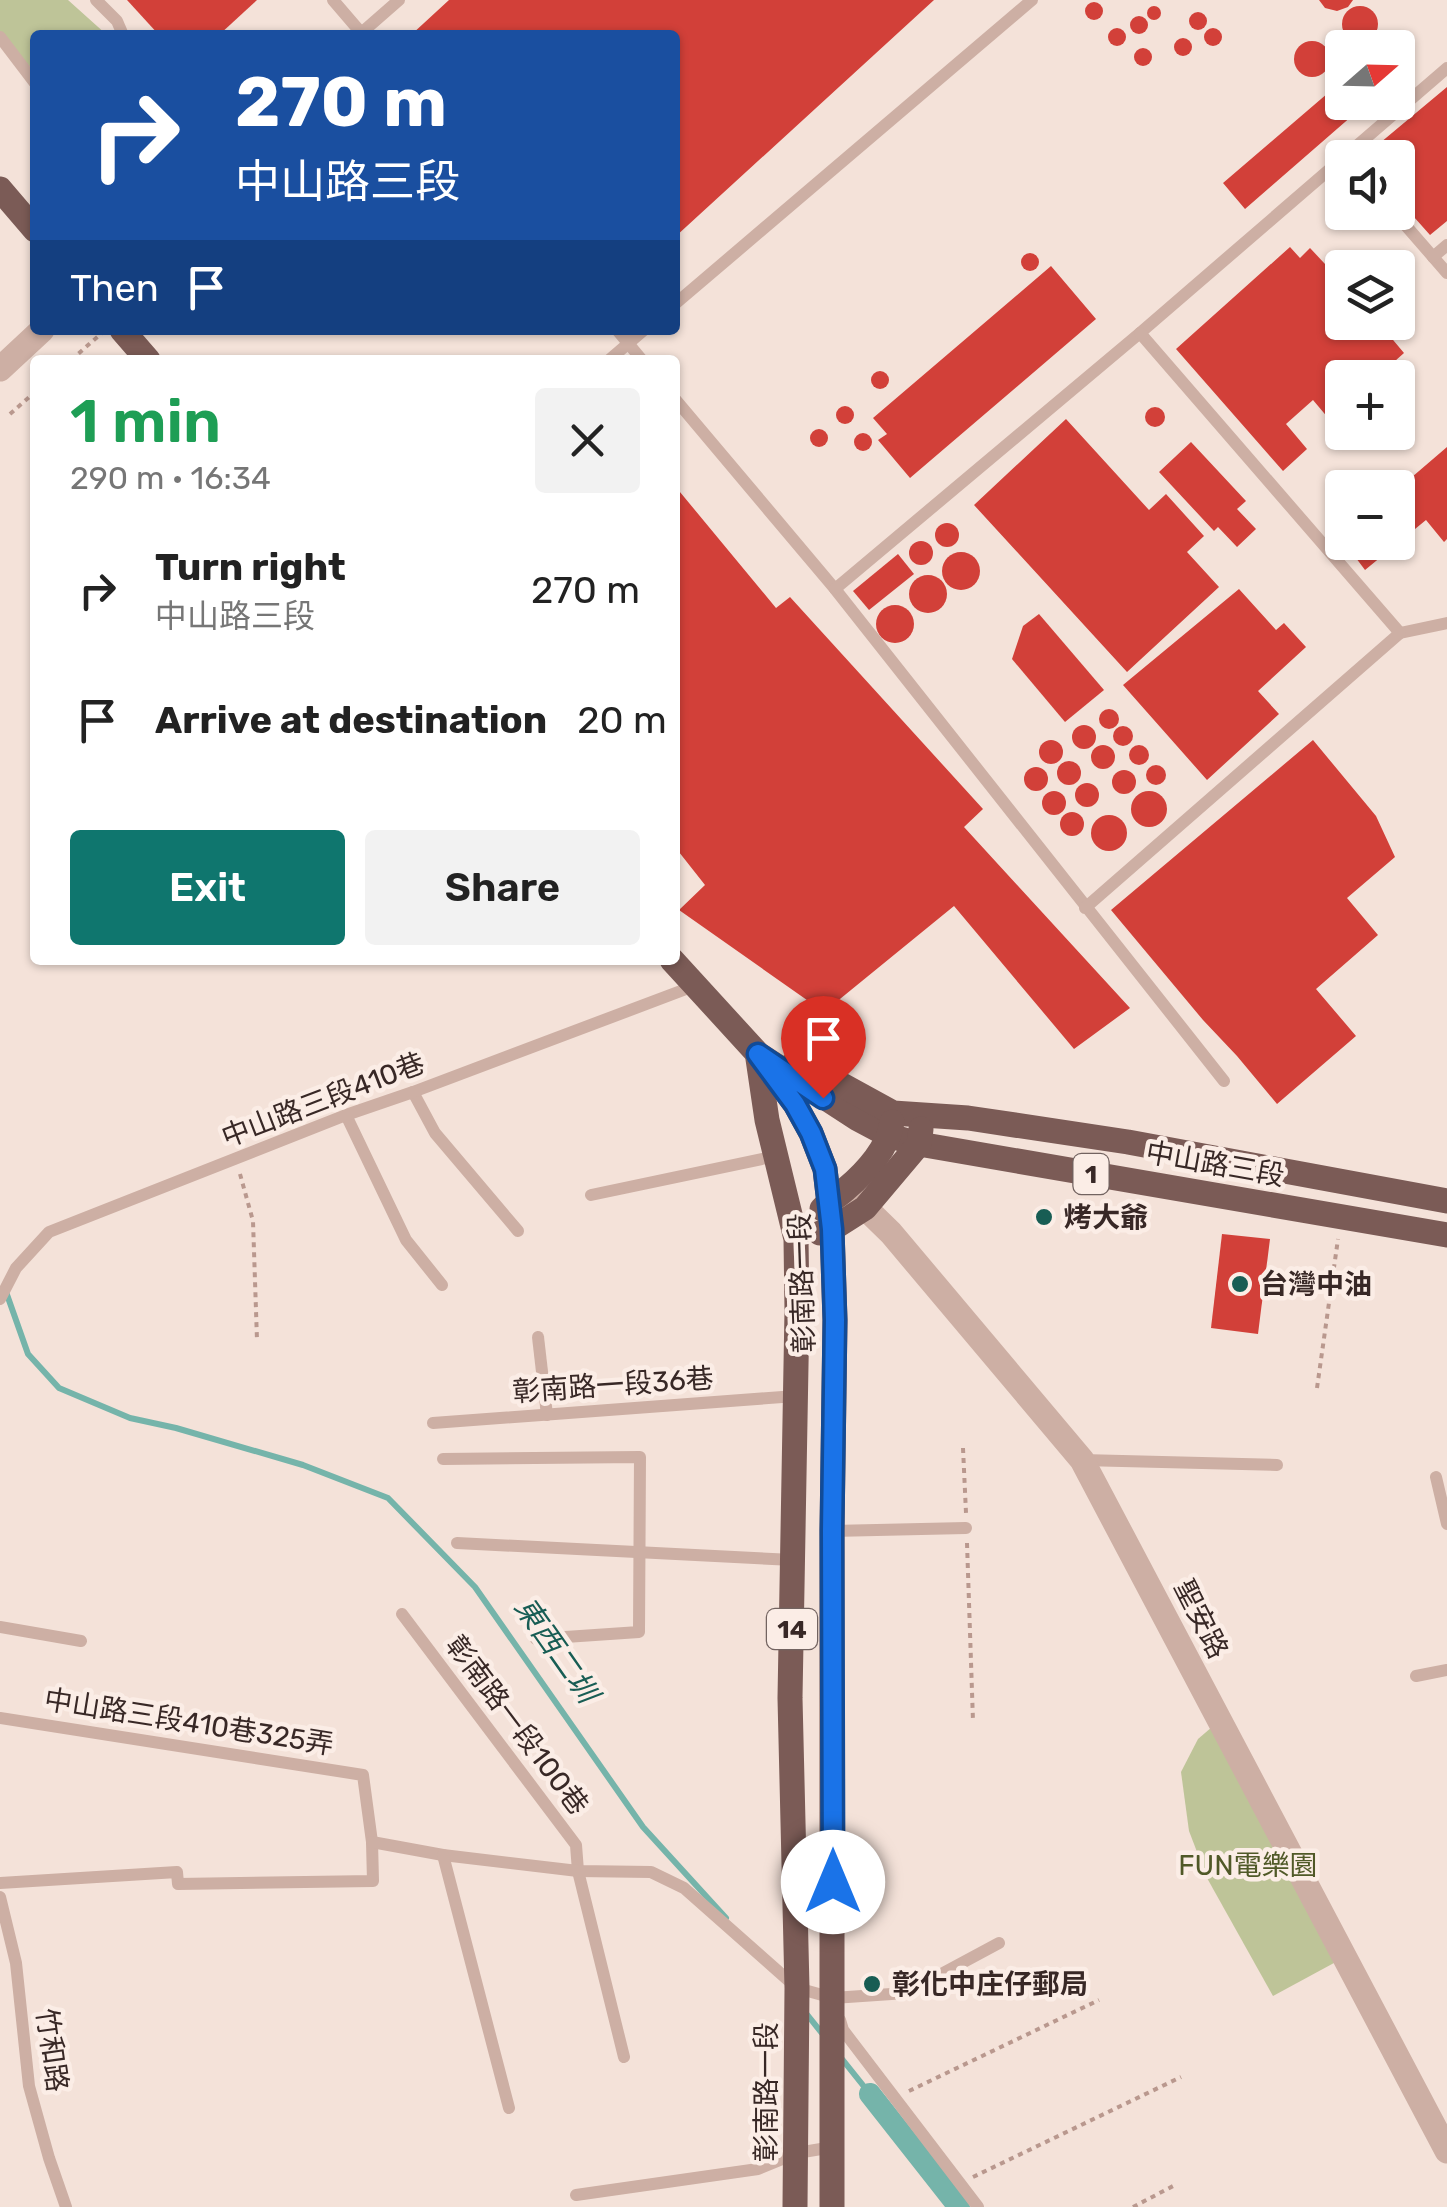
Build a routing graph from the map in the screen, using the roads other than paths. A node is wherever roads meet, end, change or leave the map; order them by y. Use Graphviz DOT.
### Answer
graph roads {
  1 [pos="96,0"];
  2 [pos="333,0"];
  3 [pos="399,0"];
  4 [pos="1032,0"];
  5 [pos="122,30"];
  6 [pos="359,30"];
  7 [pos="366,30"];
  8 [pos="0,37"];
  9 [pos="1447,68"];
  10 [pos="30,76"];
  11 [pos="1364,140"];
  12 [pos="1325,174"];
  13 [pos="0,189"];
  14 [pos="30,224"];
  15 [pos="1410,230"];
  16 [pos="1447,246"];
  17 [pos="1433,257"];
  18 [pos="1447,273"];
  19 [pos="680,300"];
  20 [pos="1140,334"];
  21 [pos="37,335"];
  22 [pos="126,335"];
  23 [pos="620,335"];
  24 [pos="638,335"];
  25 [pos="628,344"];
  26 [pos="144,355"];
  27 [pos="615,355"];
  28 [pos="638,355"];
  29 [pos="0,370"];
  30 [pos="680,405"];
  31 [pos="835,589"];
  32 [pos="1447,623"];
  33 [pos="1400,633"];
  34 [pos="1085,908"];
  35 [pos="676,965"];
  36 [pos="694,986"];
  37 [pos="758,1054"];
  38 [pos="1224,1081"];
  39 [pos="413,1092"];
  40 [pos="346,1115"];
  41 [pos="923,1116"];
  42 [pos="892,1125"];
  43 [pos="919,1144"];
  44 [pos="776,1156"];
  45 [pos="825,1169"];
  46 [pos="591,1194"];
  47 [pos="847,1199"];
  48 [pos="1447,1201"];
  49 [pos="832,1229"];
  50 [pos="518,1231"];
  51 [pos="1447,1234"];
  52 [pos="796,1239"];
  53 [pos="442,1284"];
  54 [pos="0,1299"];
  55 [pos="538,1337"];
  56 [pos="796,1396"];
  57 [pos="547,1415"];
  58 [pos="433,1424"];
  59 [pos="443,1460"];
  60 [pos="1082,1460"];
  61 [pos="1276,1465"];
  62 [pos="1436,1477"];
  63 [pos="1447,1524"];
  64 [pos="966,1528"];
  65 [pos="832,1531"];
  66 [pos="457,1542"];
  67 [pos="639,1552"];
  68 [pos="793,1560"];
  69 [pos="402,1614"];
  70 [pos="0,1628"];
  71 [pos="81,1640"];
  72 [pos="536,1640"];
  73 [pos="1447,1670"];
  74 [pos="1416,1676"];
  75 [pos="0,1718"];
  76 [pos="372,1842"];
  77 [pos="444,1855"];
  78 [pos="578,1871"];
  79 [pos="0,1883"];
  80 [pos="0,1897"];
  81 [pos="999,1943"];
  82 [pos="797,1988"];
  83 [pos="834,1998"];
  84 [pos="624,2057"];
  85 [pos="509,2108"];
  86 [pos="832,2147"];
  87 [pos="1447,2151"];
  88 [pos="797,2153"];
  89 [pos="576,2195"];
  90 [pos="66,2207"];
  91 [pos="795,2207"];
  92 [pos="832,2207"];
  93 [pos="978,2207"];
  1 -- 5 [label="lane"];
  2 -- 6 [label="lane"];
  3 -- 7 [label="lane"];
  4 -- 19 [label="lane"];
  8 -- 10 [label="lane"];
  9 -- 11 [label="lane"];
  12 -- 20 [label="lane"];
  13 -- 14 [label="main road"];
  15 -- 17 [label="lane"];
  16 -- 17 [label="lane"];
  17 -- 18 [label="lane"];
  20 -- 31 [label="lane"];
  20 -- 33 [label="lane"];
  21 -- 29 [label="street"];
  22 -- 26 [label="main road"];
  23 -- 25 [label="lane"];
  24 -- 25 [label="lane"];
  25 -- 27 [label="lane"];
  25 -- 28 [label="lane"];
  30 -- 31 [label="lane"];
  31 -- 34 [label="lane"];
  32 -- 33 [label="lane"];
  33 -- 34 [label="lane"];
  34 -- 38 [label="lane"];
  35 -- 36 [label="main road, 中山路三段 / 1"];
  36 -- 37 [label="main road, 中山路三段 / 1"];
  36 -- 39 [label="lane, 中山路三段410巷"];
  37 -- 42 [label="main road, 中山路三段 / 1"];
  37 -- 44 [label="main road, 彰南路一段 / 14"];
  37 -- 45 [label="main road"];
  39 -- 40 [label="lane, 中山路三段410巷"];
  39 -- 50 [label="lane"];
  40 -- 53 [label="lane"];
  40 -- 54 [label="lane, 中山路三段410巷"];
  41 -- 42 [label="main road, 中山路三段 / 1"];
  41 -- 43 [label="main road"];
  41 -- 48 [label="main road, 中山路三段 / 1"];
  42 -- 43 [label="main road, 中山路三段 / 1"];
  42 -- 47 [label="main road"];
  43 -- 47 [label="main road"];
  43 -- 51 [label="main road, 中山路三段 / 1"];
  44 -- 46 [label="lane"];
  44 -- 52 [label="main road, 彰南路一段 / 14"];
  45 -- 47 [label="street, 聖安路"];
  47 -- 49 [label="main road"];
  47 -- 52 [label="main road"];
  47 -- 60 [label="street, 聖安路"];
  49 -- 52 [label="main road"];
  49 -- 65 [label="main road, 彰南路一段 / 14"];
  52 -- 56 [label="main road, 彰南路一段 / 14"];
  55 -- 57 [label="lane"];
  56 -- 57 [label="lane, 彰南路一段36巷"];
  56 -- 68 [label="main road, 彰南路一段 / 14"];
  57 -- 58 [label="lane, 彰南路一段36巷"];
  59 -- 67 [label="lane"];
  60 -- 61 [label="lane"];
  60 -- 87 [label="street, 聖安路"];
  62 -- 63 [label="lane"];
  64 -- 65 [label="lane"];
  65 -- 83 [label="main road, 彰南路一段 / 14"];
  66 -- 67 [label="lane"];
  67 -- 68 [label="lane"];
  67 -- 72 [label="lane"];
  68 -- 82 [label="main road, 彰南路一段 / 14"];
  69 -- 78 [label="lane, 彰南路一段100巷"];
  70 -- 71 [label="lane"];
  73 -- 74 [label="lane"];
  75 -- 76 [label="lane, 中山路三段410巷325弄"];
  76 -- 77 [label="lane"];
  76 -- 79 [label="lane"];
  77 -- 78 [label="lane"];
  77 -- 85 [label="lane"];
  78 -- 82 [label="lane"];
  78 -- 84 [label="lane, 彰南路一段100巷"];
  80 -- 90 [label="lane, 竹和路"];
  81 -- 83 [label="lane"];
  82 -- 83 [label="lane"];
  82 -- 88 [label="main road, 彰南路一段 / 14"];
  83 -- 86 [label="main road, 彰南路一段 / 14"];
  83 -- 93 [label="lane"];
  86 -- 88 [label="lane"];
  86 -- 92 [label="main road, 彰南路一段 / 14"];
  88 -- 89 [label="lane"];
  88 -- 91 [label="main road, 彰南路一段 / 14"];
}
